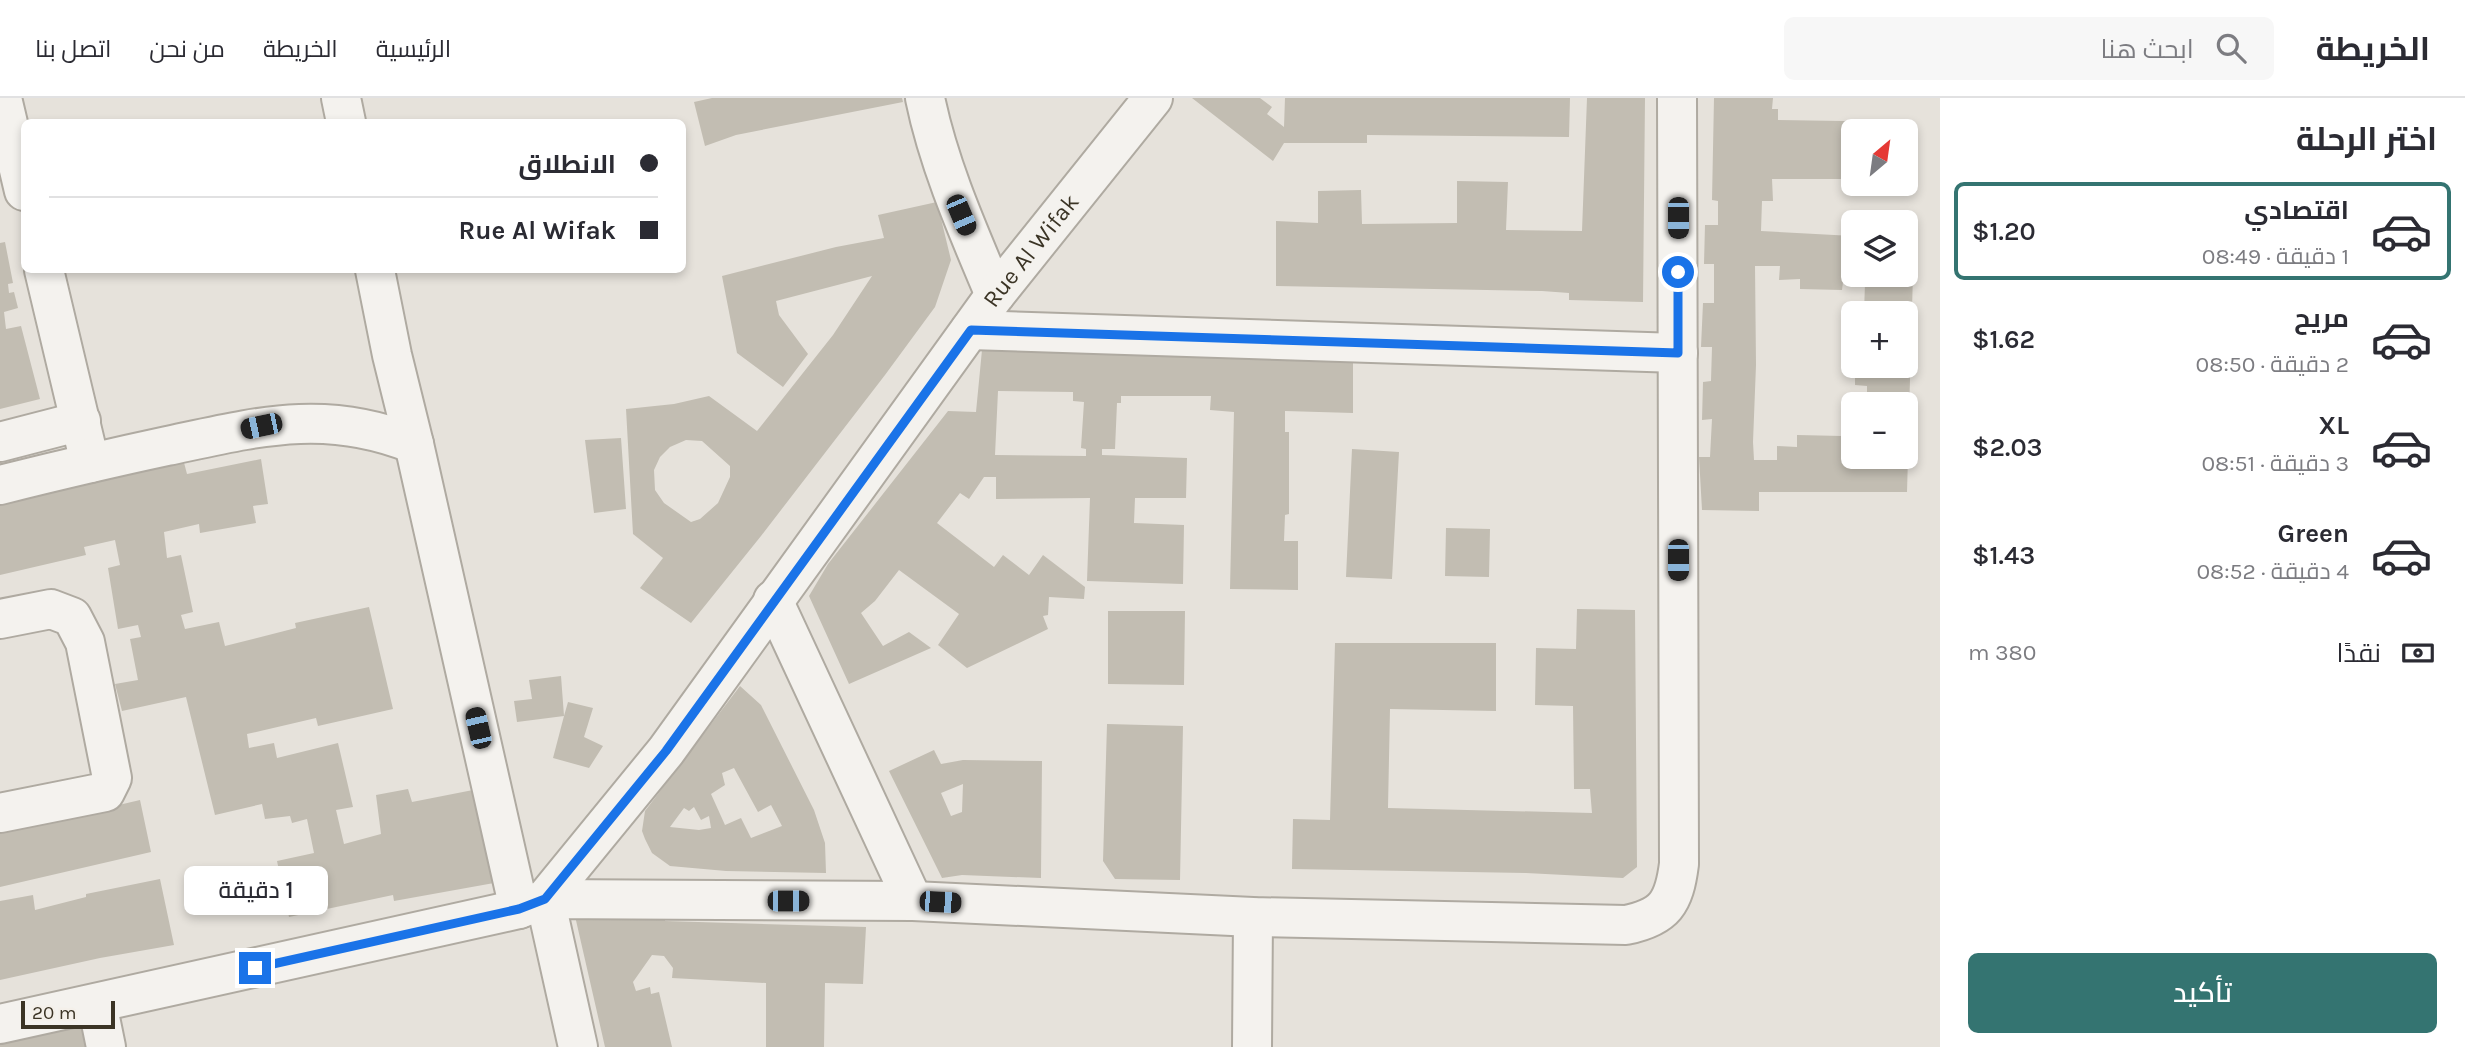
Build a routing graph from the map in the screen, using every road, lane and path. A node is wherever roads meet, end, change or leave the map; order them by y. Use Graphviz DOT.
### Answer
graph roads {
  1 [pos="2,98"];
  2 [pos="341,98"];
  3 [pos="925,98"];
  4 [pos="1153,98"];
  5 [pos="1677,98"];
  6 [pos="345,119"];
  7 [pos="21,178"];
  8 [pos="45,273"];
  9 [pos="376,273"];
  10 [pos="995,295"];
  11 [pos="971,330"];
  12 [pos="1678,353"];
  13 [pos="81,421"];
  14 [pos="0,442"];
  15 [pos="414,444"];
  16 [pos="90,463"];
  17 [pos="0,485"];
  18 [pos="774,600"];
  19 [pos="0,619"];
  20 [pos="0,813"];
  21 [pos="914,901"];
  22 [pos="532,904"];
  23 [pos="1253,917"];
  24 [pos="97,1003"];
  25 [pos="0,1024"];
  26 [pos="106,1047"];
  27 [pos="578,1047"];
  28 [pos="1252,1047"];
  1 -- 7 [label="street"];
  2 -- 6 [label="street"];
  3 -- 10 [label="street"];
  4 -- 10 [label="street, Rue Al Wifak"];
  5 -- 12 [label="street"];
  8 -- 13 [label="street"];
  9 -- 15 [label="street"];
  10 -- 11 [label="street, Rue Al Wifak"];
  11 -- 12 [label="street"];
  11 -- 18 [label="street, Rue Al Wifak"];
  12 -- 23 [label="street"];
  13 -- 14 [label="street"];
  13 -- 16 [label="street"];
  15 -- 16 [label="street"];
  15 -- 22 [label="street"];
  16 -- 17 [label="street"];
  18 -- 21 [label="street"];
  18 -- 22 [label="street, Rue Al Wifak"];
  19 -- 20 [label="street"];
  21 -- 22 [label="street"];
  21 -- 23 [label="street"];
  22 -- 24 [label="street"];
  22 -- 27 [label="street"];
  23 -- 28 [label="street"];
  24 -- 25 [label="street"];
  24 -- 26 [label="street"];
}
